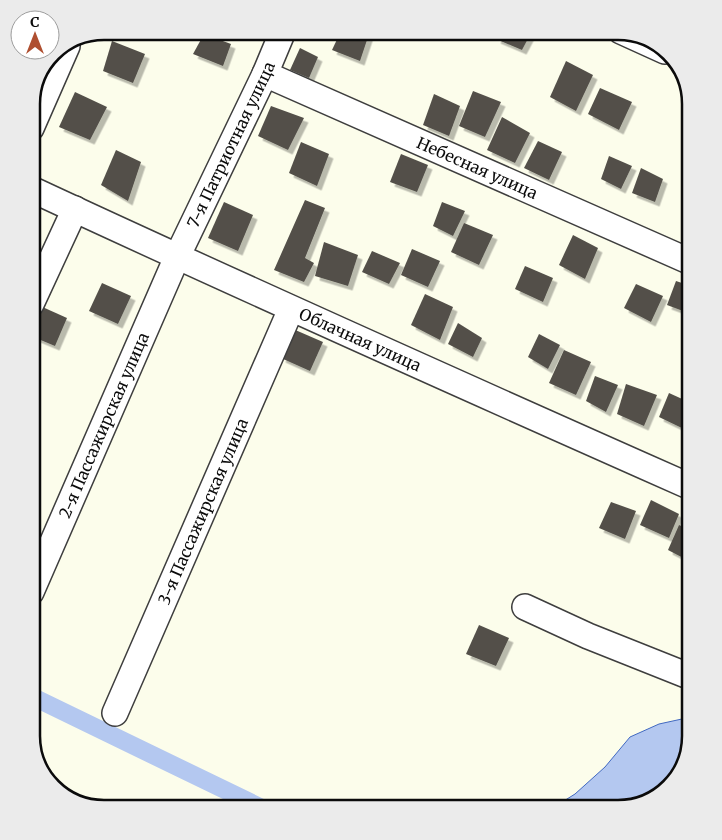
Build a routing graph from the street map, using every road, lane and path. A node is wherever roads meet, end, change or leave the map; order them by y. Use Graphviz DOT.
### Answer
graph roads {
  1 [pos="279,40"];
  2 [pos="62,56"];
  3 [pos="265,74"];
  4 [pos="40,107"];
  5 [pos="40,193"];
  6 [pos="75,209"];
  7 [pos="177,257"];
  8 [pos="682,258"];
  9 [pos="40,285"];
  10 [pos="291,309"];
  11 [pos="682,483"];
  12 [pos="40,571"];
  13 [pos="525,607"];
  14 [pos="682,673"];
  15 [pos="115,713"];
  1 -- 3 [label="street, 7-я Патриотная улица"];
  2 -- 4 [label="street"];
  3 -- 7 [label="street, 7-я Патриотная улица"];
  3 -- 8 [label="street, Небесная улица"];
  5 -- 6 [label="street, Облачная улица"];
  6 -- 7 [label="street, Облачная улица"];
  6 -- 9 [label="street"];
  7 -- 10 [label="street, Облачная улица"];
  7 -- 12 [label="street, 2-я Пассажирская улица"];
  10 -- 11 [label="street, Облачная улица"];
  10 -- 15 [label="street, 3-я Пассажирская улица"];
  13 -- 14 [label="street"];
}
